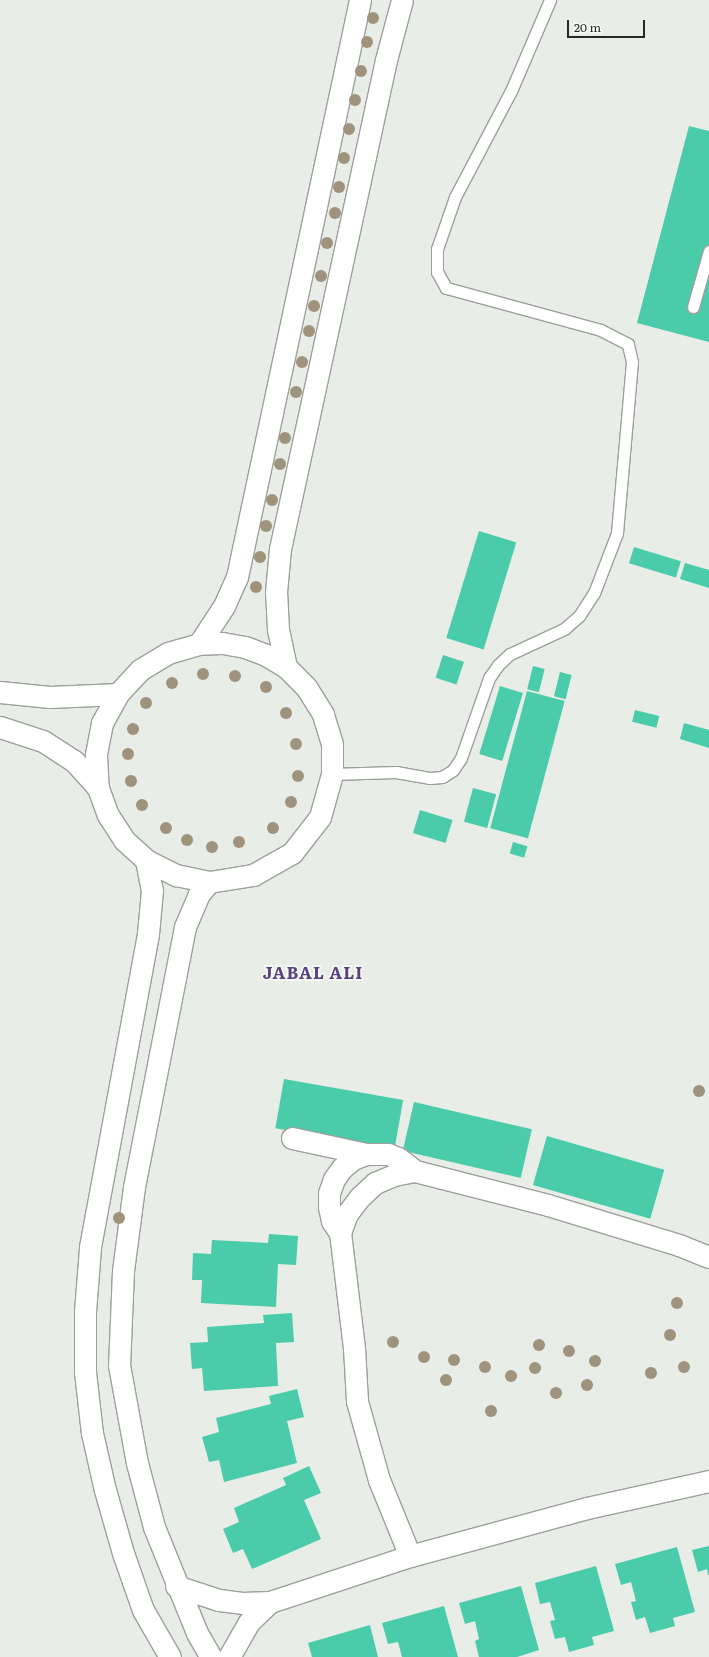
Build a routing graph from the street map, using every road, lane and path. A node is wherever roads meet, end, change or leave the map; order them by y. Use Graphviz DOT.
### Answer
graph roads {
  1 [pos="360,0"];
  2 [pos="402,0"];
  3 [pos="550,0"];
  4 [pos="709,251"];
  5 [pos="693,307"];
  6 [pos="199,644"];
  7 [pos="286,667"];
  8 [pos="0,692"];
  9 [pos="118,694"];
  10 [pos="0,728"];
  11 [pos="332,774"];
  12 [pos="98,788"];
  13 [pos="146,860"];
  14 [pos="210,882"];
  15 [pos="292,1138"];
  16 [pos="366,1154"];
  17 [pos="415,1171"];
  18 [pos="340,1233"];
  19 [pos="709,1257"];
  20 [pos="709,1481"];
  21 [pos="410,1556"];
  22 [pos="176,1586"];
  23 [pos="270,1602"];
  24 [pos="170,1657"];
  25 [pos="211,1657"];
  26 [pos="229,1657"];
  1 -- 6 [label="street"];
  2 -- 7 [label="street"];
  3 -- 11 [label="lane"];
  4 -- 5 [label="lane"];
  6 -- 7 [label="street"];
  6 -- 9 [label="street"];
  7 -- 11 [label="street"];
  8 -- 9 [label="street"];
  9 -- 12 [label="street"];
  10 -- 12 [label="street"];
  11 -- 14 [label="street"];
  12 -- 13 [label="street"];
  13 -- 14 [label="street"];
  13 -- 24 [label="street"];
  14 -- 22 [label="street"];
  15 -- 16 [label="street"];
  16 -- 17 [label="street"];
  16 -- 18 [label="street"];
  17 -- 18 [label="street"];
  17 -- 19 [label="street"];
  18 -- 21 [label="street"];
  20 -- 21 [label="street"];
  21 -- 23 [label="street"];
  22 -- 23 [label="street"];
  22 -- 25 [label="street"];
  23 -- 26 [label="street"];
}
